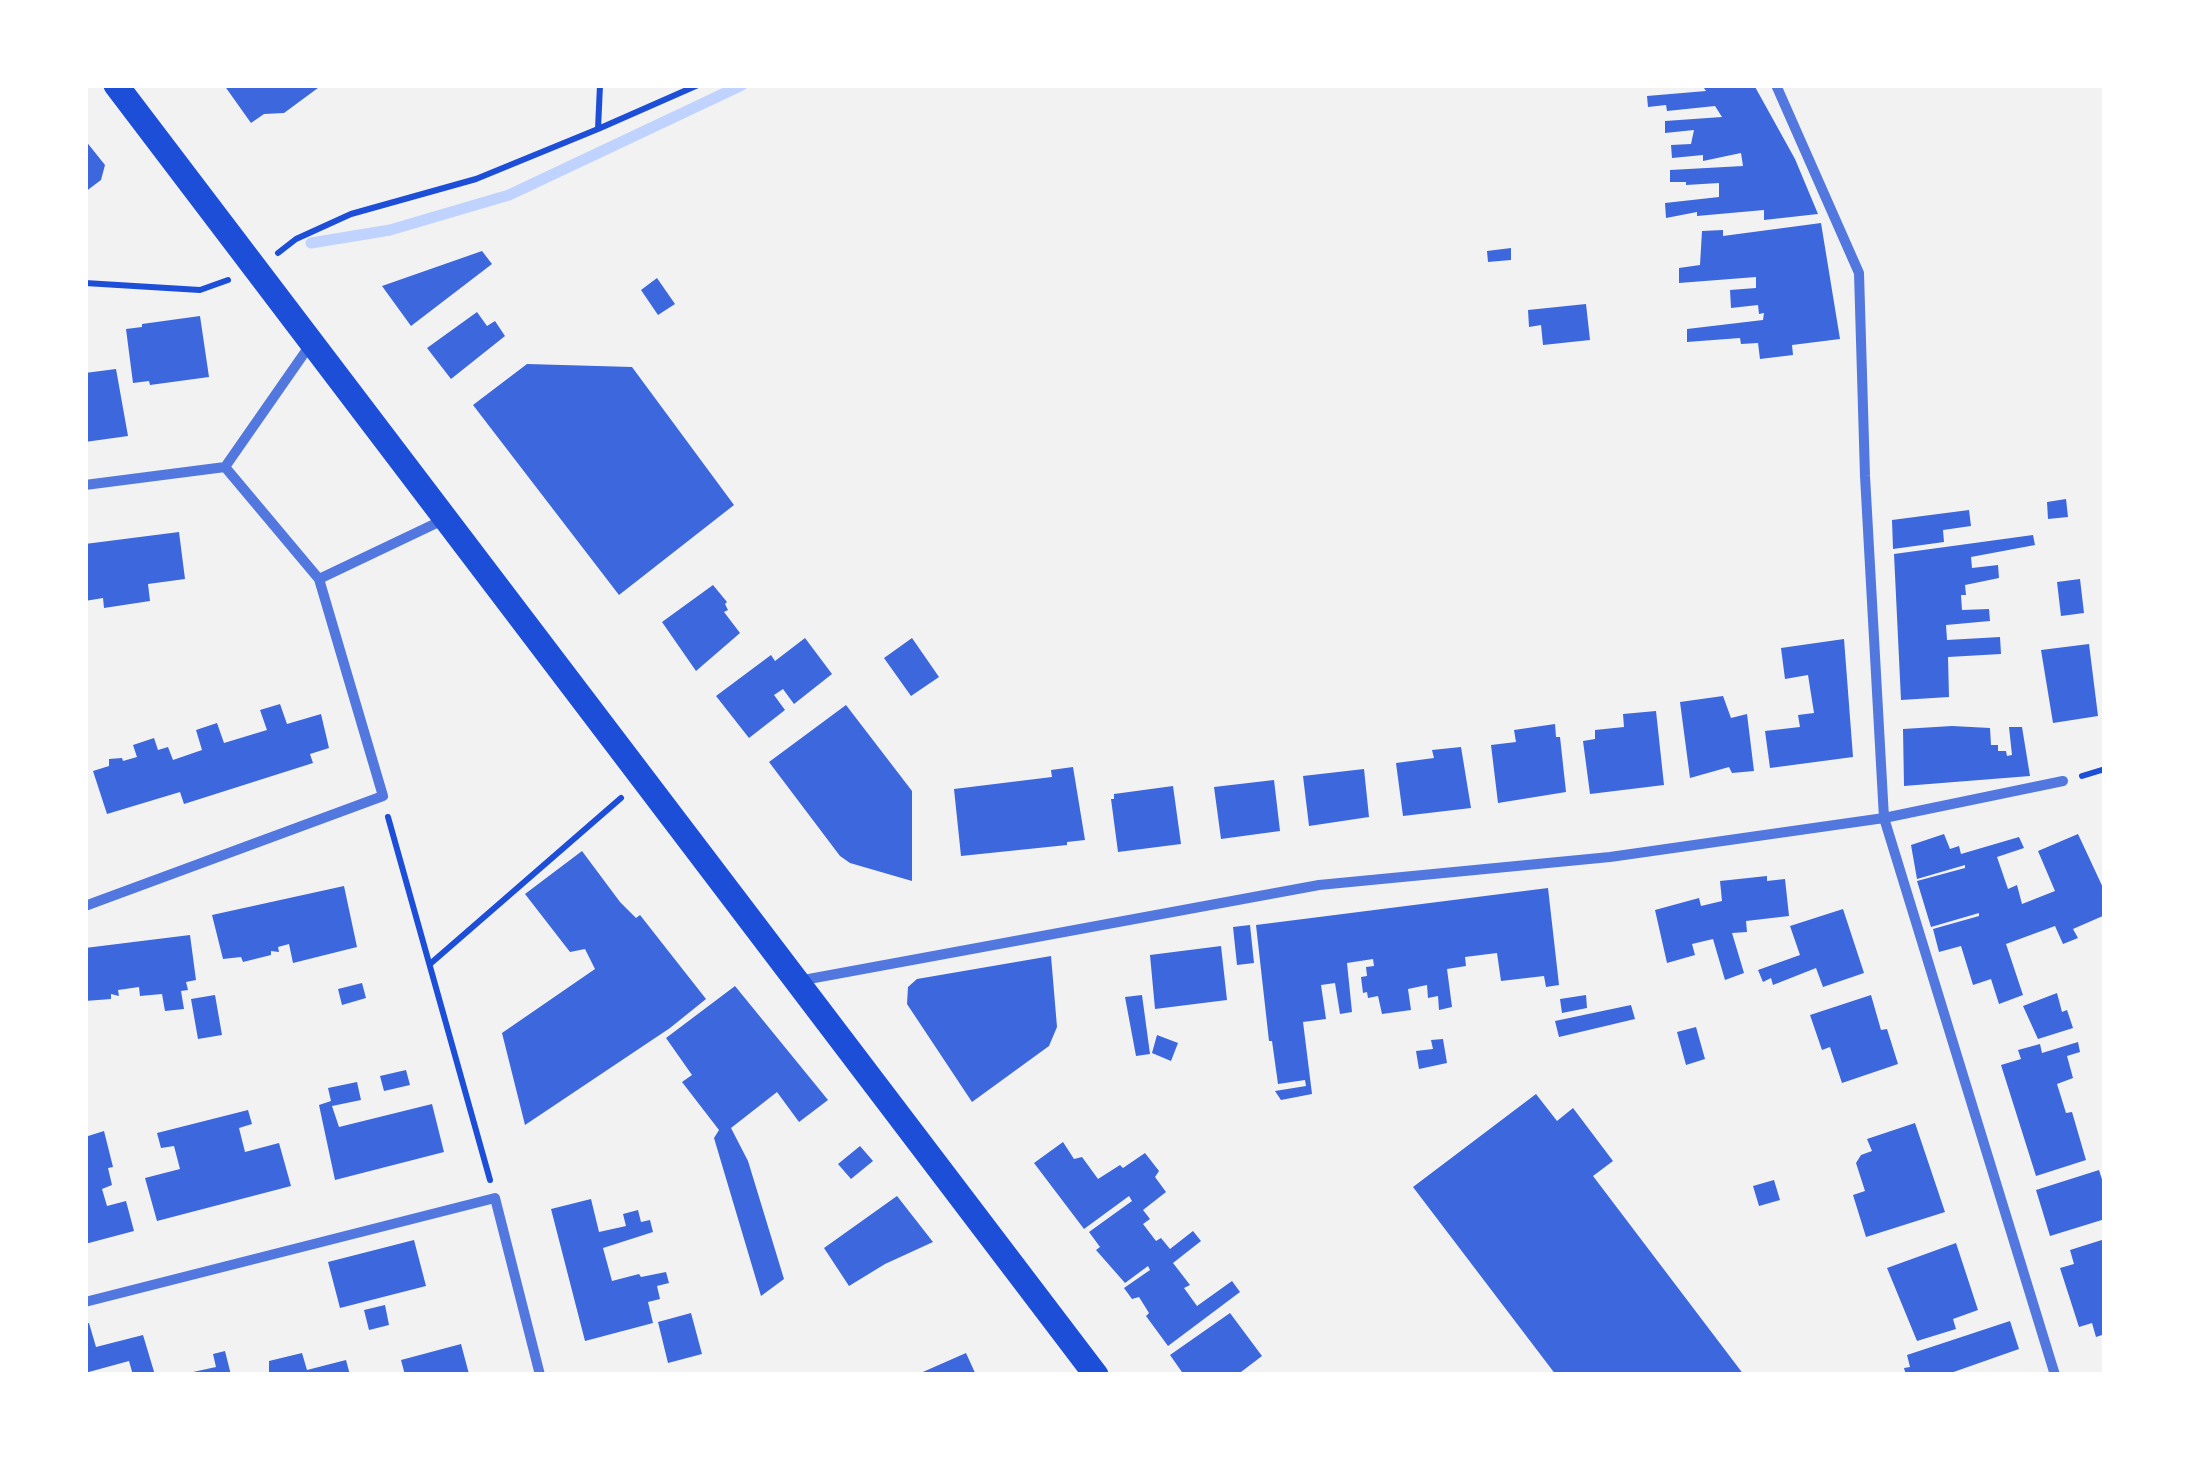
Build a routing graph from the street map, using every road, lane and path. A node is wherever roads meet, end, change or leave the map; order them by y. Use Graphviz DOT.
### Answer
graph roads {
  1 [pos="116,85"];
  2 [pos="600,85"];
  3 [pos="698,85"];
  4 [pos="1776,85"];
  5 [pos="598,130"];
  6 [pos="256,269"];
  7 [pos="85,283"];
  8 [pos="312,342"];
  9 [pos="224,467"];
  10 [pos="85,485"];
  11 [pos="446,518"];
  12 [pos="319,578"];
  13 [pos="643,778"];
  14 [pos="2063,781"];
  15 [pos="383,796"];
  16 [pos="1884,818"];
  17 [pos="85,906"];
  18 [pos="430,964"];
  19 [pos="798,982"];
  20 [pos="495,1198"];
  21 [pos="85,1302"];
  22 [pos="540,1375"];
  23 [pos="1096,1375"];
  24 [pos="2055,1375"];
  1 -- 6 [label="main road"];
  2 -- 5 [label="path"];
  3 -- 5 [label="path"];
  4 -- 16 [label="street"];
  5 -- 6 [label="path"];
  6 -- 7 [label="path"];
  6 -- 8 [label="main road"];
  8 -- 9 [label="street"];
  8 -- 11 [label="main road"];
  9 -- 10 [label="street"];
  9 -- 12 [label="street"];
  11 -- 12 [label="street"];
  11 -- 13 [label="main road"];
  12 -- 15 [label="street"];
  13 -- 18 [label="path"];
  13 -- 19 [label="main road"];
  14 -- 16 [label="street"];
  15 -- 17 [label="street"];
  15 -- 18 [label="path"];
  16 -- 19 [label="street"];
  16 -- 24 [label="street"];
  18 -- 20 [label="path"];
  19 -- 23 [label="main road"];
  20 -- 21 [label="street"];
  20 -- 22 [label="street"];
}
